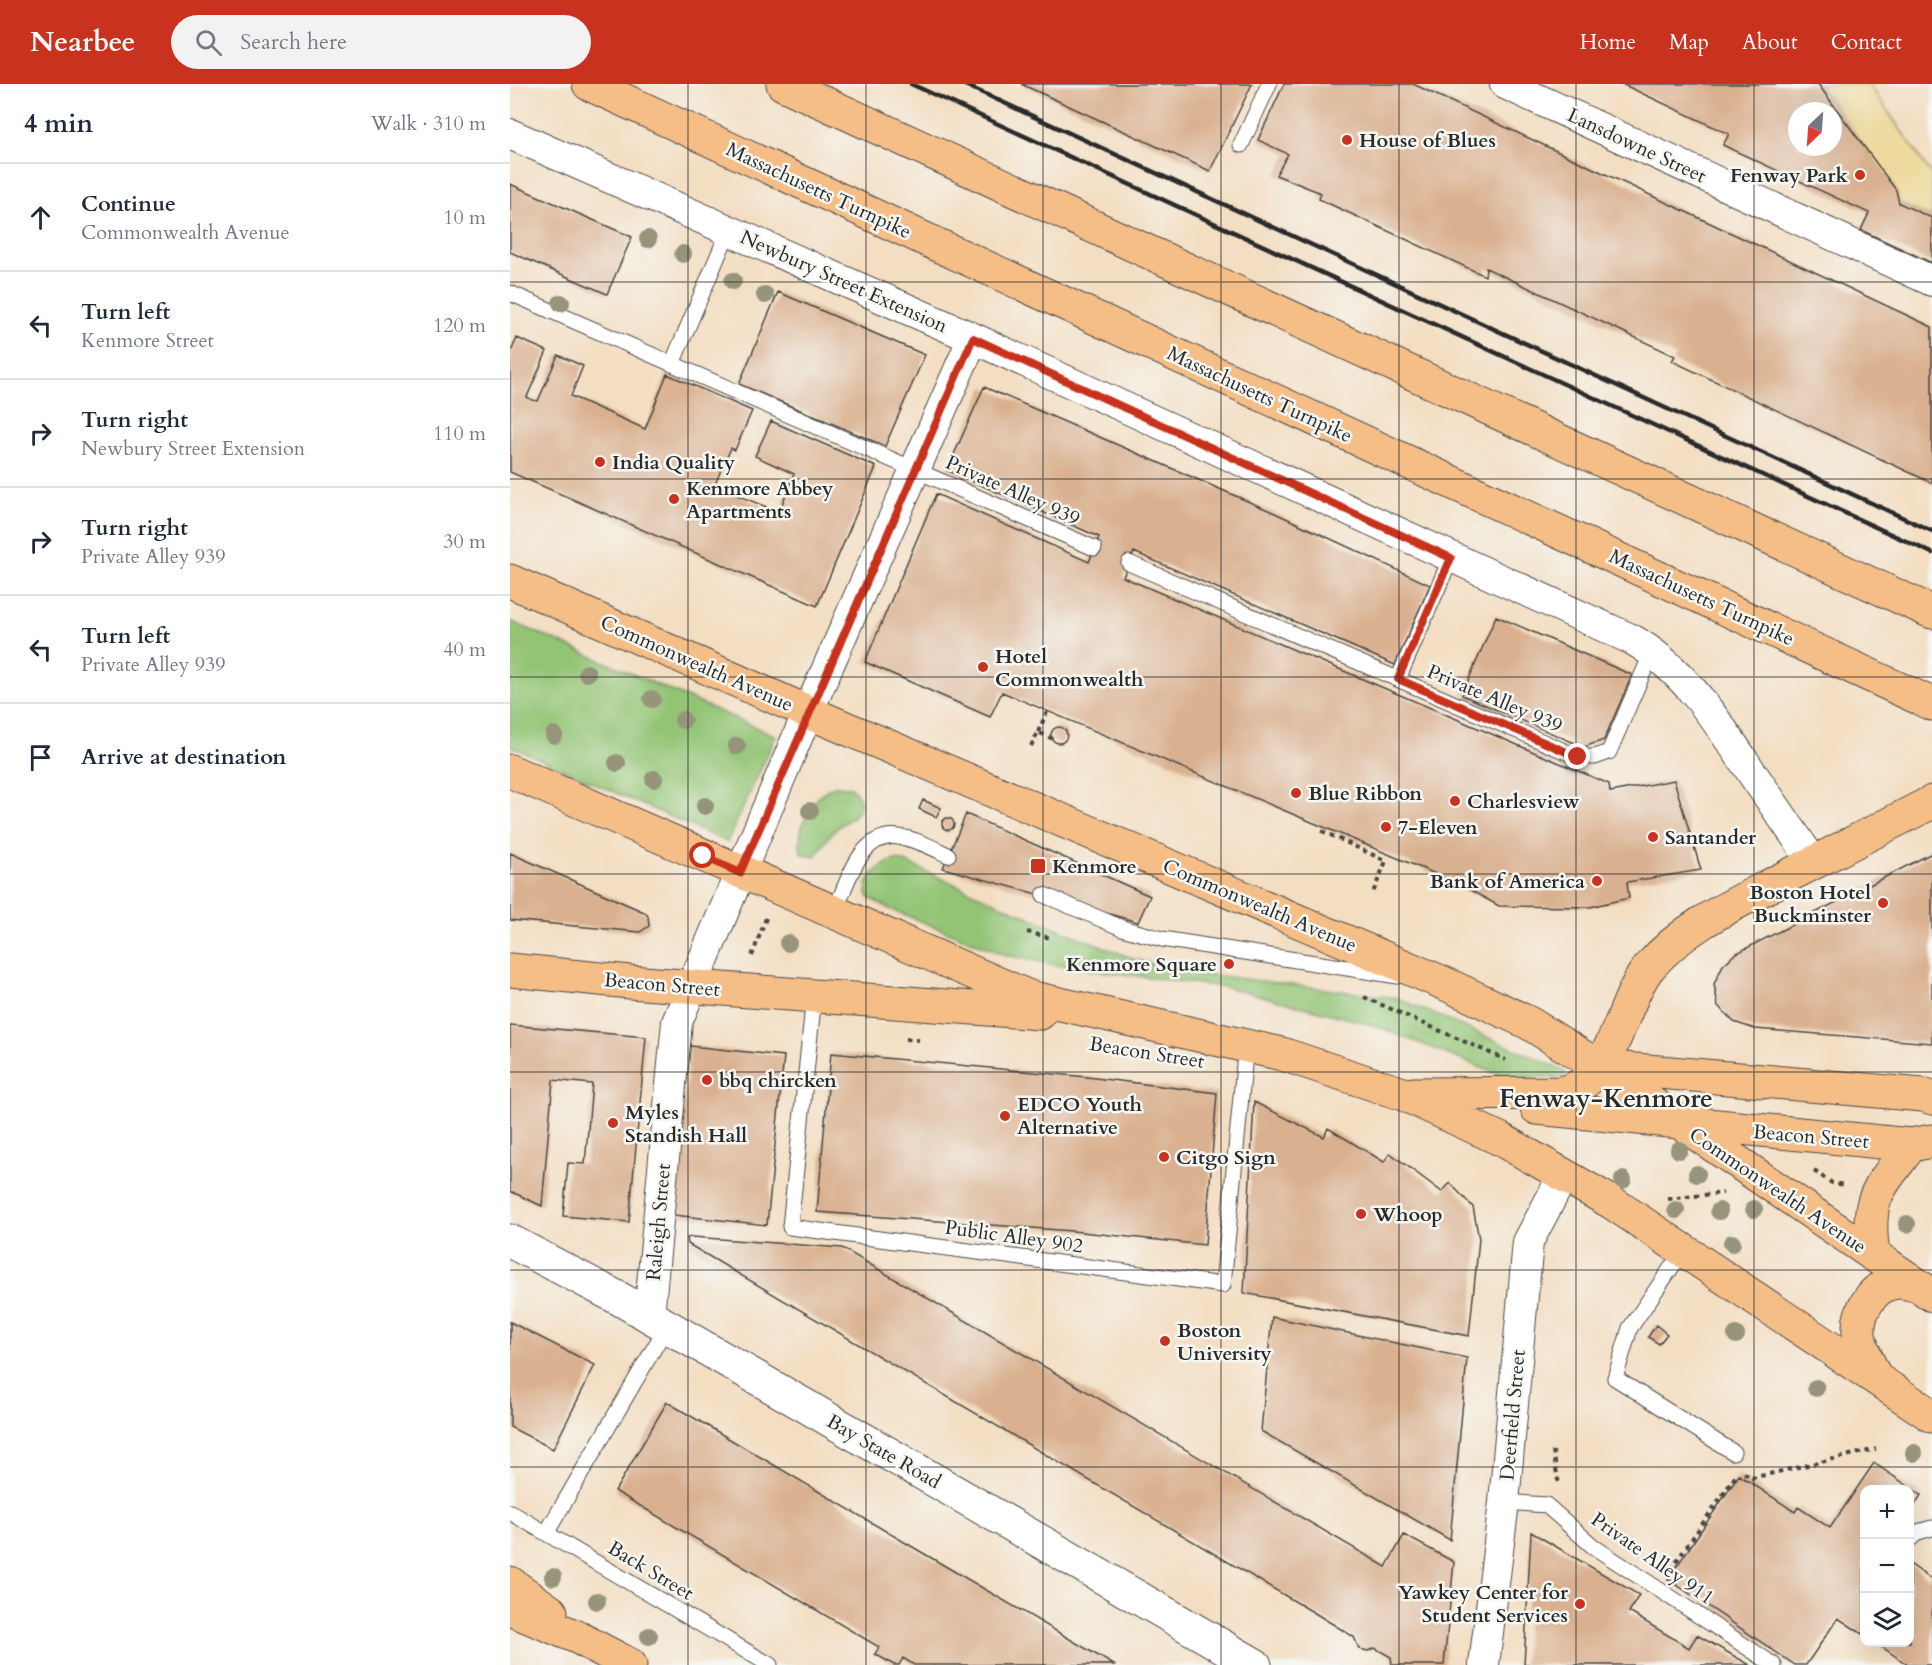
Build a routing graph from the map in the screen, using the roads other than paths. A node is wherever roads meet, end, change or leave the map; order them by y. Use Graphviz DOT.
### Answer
graph roads {
  1 [pos="589,84"];
  2 [pos="783,84"];
  3 [pos="1269,84"];
  4 [pos="1505,84"];
  5 [pos="510,134"];
  6 [pos="1241,145"];
  7 [pos="729,230"];
  8 [pos="1932,281"];
  9 [pos="510,293"];
  10 [pos="973,338"];
  11 [pos="672,364"];
  12 [pos="915,470"];
  13 [pos="1095,548"];
  14 [pos="1451,558"];
  15 [pos="1129,563"];
  16 [pos="510,581"];
  17 [pos="1932,612"];
  18 [pos="1652,652"];
  19 [pos="1398,679"];
  20 [pos="1932,704"];
  21 [pos="808,712"];
  22 [pos="510,771"];
  23 [pos="1932,802"];
  24 [pos="948,855"];
  25 [pos="1814,863"];
  26 [pos="740,873"];
  27 [pos="1044,895"];
  28 [pos="834,913"];
  29 [pos="510,970"];
  30 [pos="1448,985"];
  31 [pos="692,987"];
  32 [pos="814,996"];
  33 [pos="1131,1020"];
  34 [pos="1246,1044"];
  35 [pos="1599,1067"];
  36 [pos="1403,1094"];
  37 [pos="1932,1098"];
  38 [pos="1680,1123"];
  39 [pos="1921,1143"];
  40 [pos="1564,1174"];
  41 [pos="510,1241"];
  42 [pos="1684,1249"];
  43 [pos="1873,1255"];
  44 [pos="1925,1291"];
  45 [pos="658,1321"];
  46 [pos="1876,1378"];
  47 [pos="1932,1416"];
  48 [pos="1733,1452"];
  49 [pos="1504,1502"];
  50 [pos="510,1512"];
  51 [pos="1932,1528"];
  52 [pos="547,1532"];
  53 [pos="1914,1536"];
  54 [pos="510,1583"];
  55 [pos="510,1609"];
  56 [pos="620,1660"];
  57 [pos="770,1665"];
  58 [pos="1255,1665"];
  59 [pos="1484,1665"];
  60 [pos="1774,1665"];
  1 -- 20 [label="main road, Massachusetts Turnpike"];
  2 -- 17 [label="main road"];
  3 -- 6 [label="lane"];
  4 -- 8 [label="street, Lansdowne Street"];
  5 -- 7 [label="street, Newbury Street Extension"];
  7 -- 10 [label="street, Newbury Street Extension"];
  7 -- 11 [label="lane"];
  9 -- 11 [label="lane, Private Alley 939"];
  10 -- 12 [label="street, Raleigh Street"];
  10 -- 14 [label="street, Newbury Street Extension"];
  11 -- 12 [label="lane, Private Alley 939"];
  12 -- 13 [label="lane, Private Alley 939"];
  12 -- 21 [label="street, Raleigh Street"];
  14 -- 18 [label="street, Newbury Street Extension"];
  14 -- 19 [label="lane, Private Alley 939"];
  15 -- 19 [label="lane, Private Alley 939"];
  16 -- 21 [label="main road, Commonwealth Avenue"];
  18 -- 19 [label="lane, Private Alley 939"];
  18 -- 25 [label="street, Newbury Street Extension"];
  21 -- 26 [label="street, Raleigh Street"];
  21 -- 30 [label="main road, Commonwealth Avenue"];
  22 -- 26 [label="main road"];
  23 -- 25 [label="main road"];
  24 -- 28 [label="lane"];
  25 -- 35 [label="main road"];
  26 -- 28 [label="main road"];
  26 -- 31 [label="street, Raleigh Street"];
  27 -- 30 [label="lane"];
  28 -- 33 [label="main road"];
  29 -- 31 [label="main road, Beacon Street"];
  30 -- 35 [label="main road, Commonwealth Avenue"];
  31 -- 32 [label="main road, Beacon Street"];
  31 -- 45 [label="street, Raleigh Street"];
  32 -- 33 [label="main road, Beacon Street"];
  32 -- 34 [label="lane, Public Alley 902"];
  33 -- 34 [label="main road"];
  34 -- 36 [label="main road"];
  35 -- 36 [label="main road"];
  35 -- 37 [label="main road"];
  35 -- 38 [label="main road, Commonwealth Avenue"];
  36 -- 38 [label="main road, Beacon Street"];
  36 -- 40 [label="main road"];
  38 -- 39 [label="main road, Beacon Street"];
  38 -- 43 [label="main road, Commonwealth Avenue"];
  39 -- 43 [label="main road"];
  40 -- 42 [label="main road"];
  40 -- 49 [label="street, Deerfield Street"];
  41 -- 45 [label="street, Bay State Road"];
  42 -- 46 [label="main road"];
  42 -- 48 [label="lane"];
  43 -- 44 [label="main road, Commonwealth Avenue"];
  44 -- 46 [label="main road"];
  45 -- 52 [label="lane, Raleigh Street"];
  45 -- 58 [label="street, Bay State Road"];
  46 -- 47 [label="main road"];
  49 -- 59 [label="street, Deerfield Street"];
  49 -- 60 [label="lane, Private Alley 911"];
  50 -- 52 [label="lane, Back Street"];
  51 -- 53 [label="lane"];
  52 -- 57 [label="lane, Back Street"];
  54 -- 56 [label="main road"];
  55 -- 56 [label="main road"];
}
